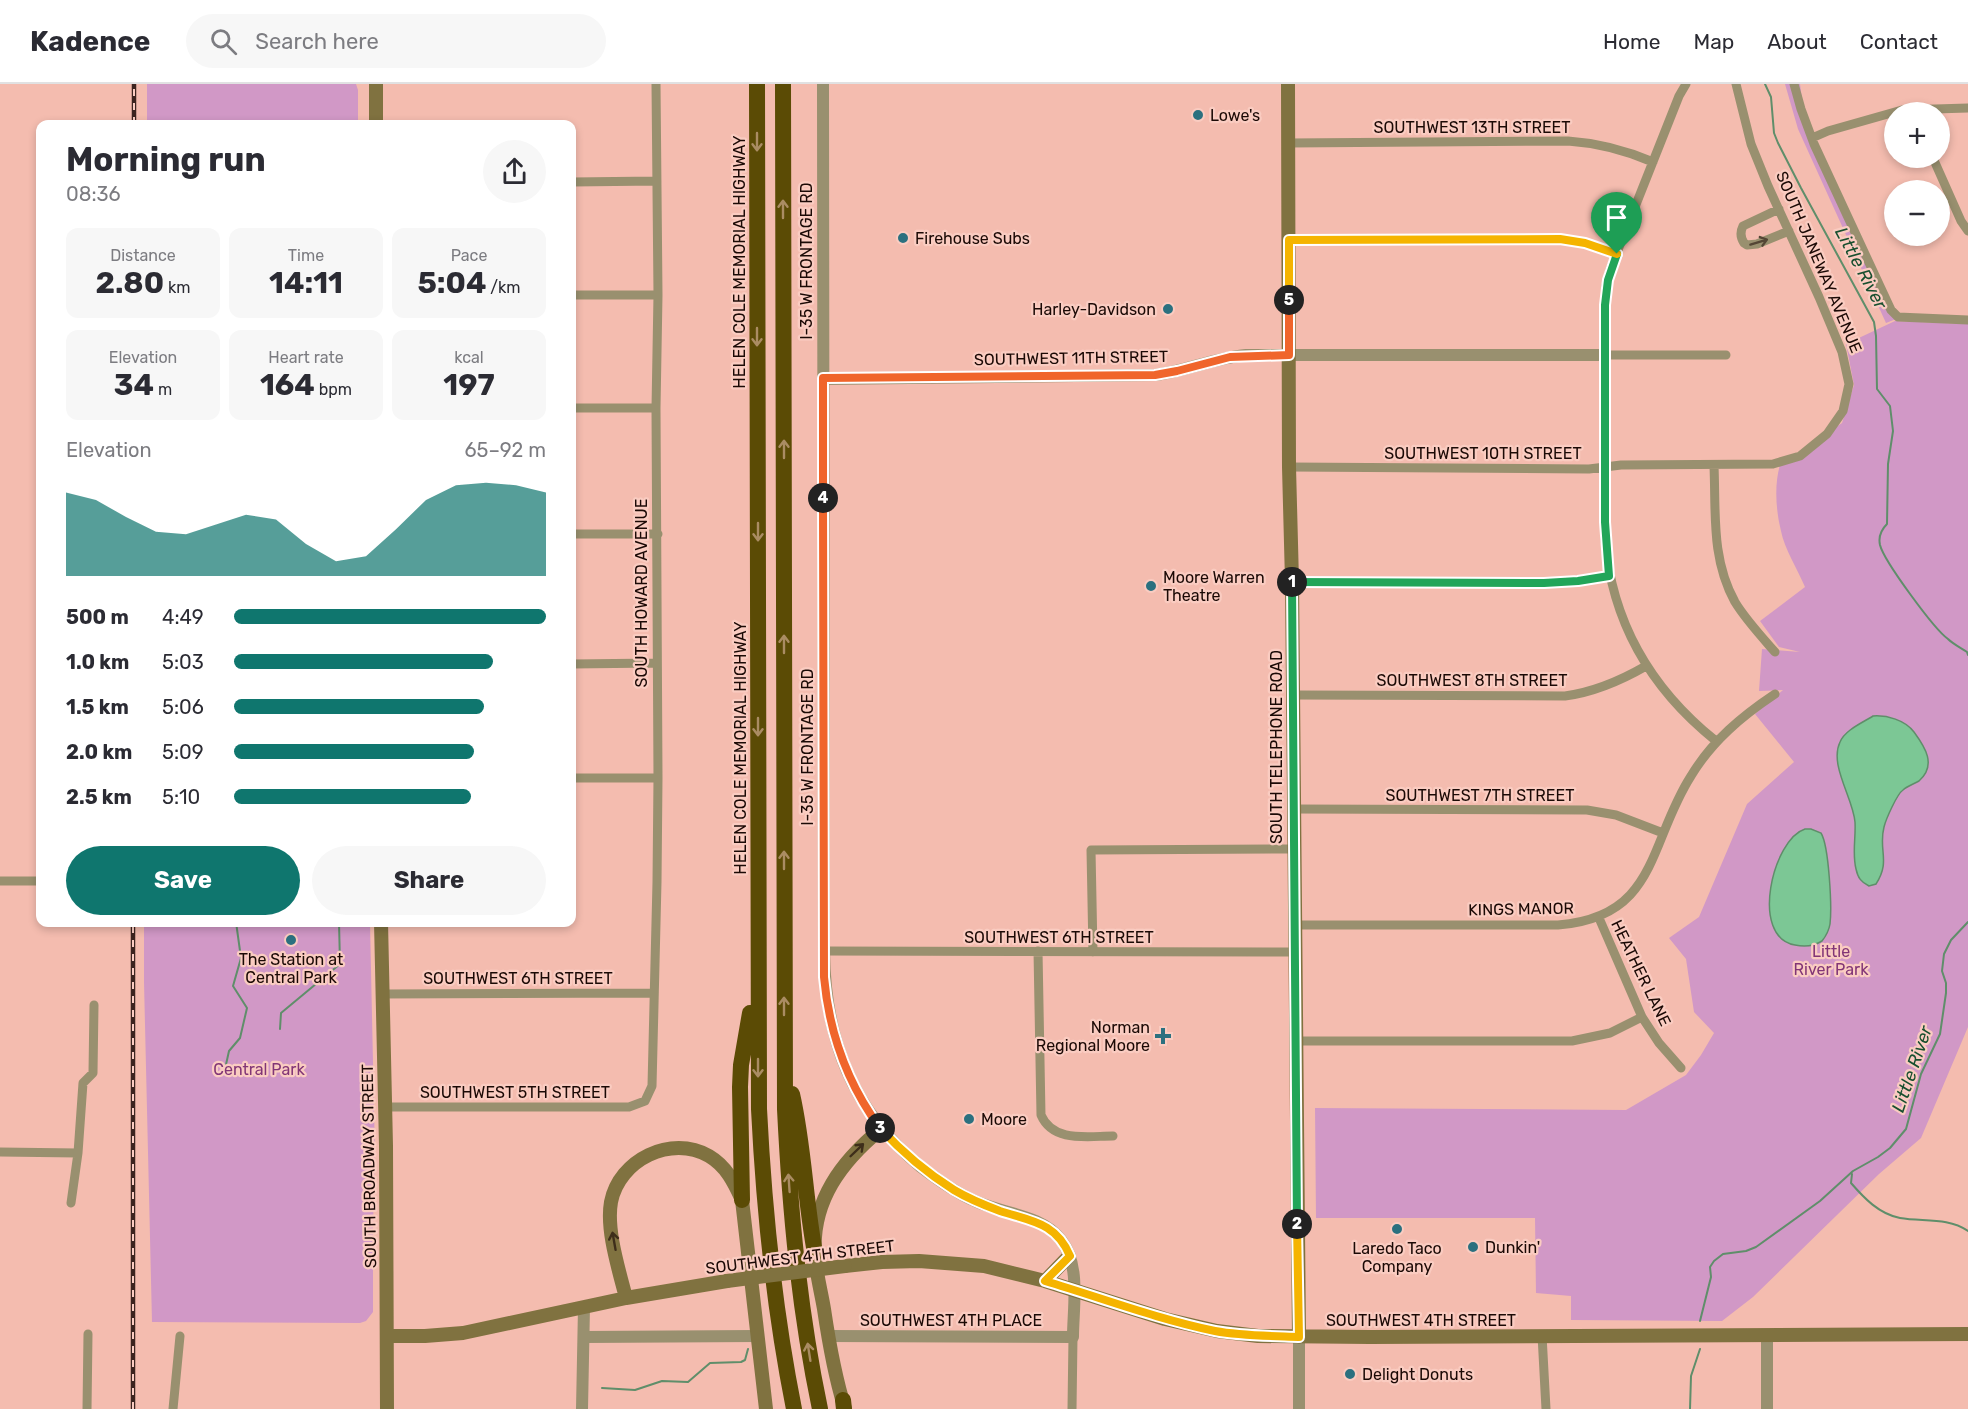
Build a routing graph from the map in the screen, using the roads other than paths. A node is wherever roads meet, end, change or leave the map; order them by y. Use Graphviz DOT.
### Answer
graph roads {
  1 [pos="376,84"];
  2 [pos="656,84"];
  3 [pos="757,84"];
  4 [pos="783,84"];
  5 [pos="823,84"];
  6 [pos="1288,84"];
  7 [pos="1686,84"];
  8 [pos="1736,84"];
  9 [pos="1794,84"];
  10 [pos="1968,108"];
  11 [pos="1950,109"];
  12 [pos="1884,115"];
  13 [pos="376,120"];
  14 [pos="1812,138"];
  15 [pos="1288,143"];
  16 [pos="1653,162"];
  17 [pos="1937,168"];
  18 [pos="657,181"];
  19 [pos="576,182"];
  20 [pos="1779,209"];
  21 [pos="1789,231"];
  22 [pos="1968,231"];
  23 [pos="1289,240"];
  24 [pos="1617,254"];
  25 [pos="576,295"];
  26 [pos="658,295"];
  27 [pos="1968,320"];
  28 [pos="1289,355"];
  29 [pos="1605,355"];
  30 [pos="1726,355"];
  31 [pos="823,378"];
  32 [pos="576,408"];
  33 [pos="656,408"];
  34 [pos="1748,465"];
  35 [pos="1714,466"];
  36 [pos="1289,467"];
  37 [pos="1606,467"];
  38 [pos="576,534"];
  39 [pos="658,534"];
  40 [pos="1609,576"];
  41 [pos="1292,581"];
  42 [pos="1775,652"];
  43 [pos="576,663"];
  44 [pos="657,663"];
  45 [pos="1646,666"];
  46 [pos="1775,694"];
  47 [pos="1293,695"];
  48 [pos="1716,741"];
  49 [pos="576,777"];
  50 [pos="658,778"];
  51 [pos="1294,809"];
  52 [pos="1663,833"];
  53 [pos="1294,849"];
  54 [pos="0,881"];
  55 [pos="36,881"];
  56 [pos="1599,918"];
  57 [pos="1294,925"];
  58 [pos="381,927"];
  59 [pos="824,951"];
  60 [pos="1038,951"];
  61 [pos="1093,952"];
  62 [pos="1294,952"];
  63 [pos="758,968"];
  64 [pos="654,993"];
  65 [pos="382,994"];
  66 [pos="94,1005"];
  67 [pos="1642,1017"];
  68 [pos="1295,1041"];
  69 [pos="785,1064"];
  70 [pos="1681,1068"];
  71 [pos="645,1101"];
  72 [pos="384,1107"];
  73 [pos="881,1129"];
  74 [pos="1113,1136"];
  75 [pos="0,1152"];
  76 [pos="78,1153"];
  77 [pos="742,1200"];
  78 [pos="71,1203"];
  79 [pos="815,1253"];
  80 [pos="1070,1256"];
  81 [pos="1045,1281"];
  82 [pos="1074,1290"];
  83 [pos="626,1298"];
  84 [pos="584,1307"];
  85 [pos="88,1334"];
  86 [pos="1968,1334"];
  87 [pos="1542,1335"];
  88 [pos="180,1336"];
  89 [pos="387,1336"];
  90 [pos="757,1336"];
  91 [pos="828,1336"];
  92 [pos="1767,1336"];
  93 [pos="584,1337"];
  94 [pos="1073,1337"];
  95 [pos="1299,1337"];
  96 [pos="844,1406"];
  97 [pos="87,1409"];
  98 [pos="174,1409"];
  99 [pos="387,1409"];
  100 [pos="582,1409"];
  101 [pos="766,1409"];
  102 [pos="794,1409"];
  103 [pos="820,1409"];
  104 [pos="1072,1409"];
  105 [pos="1299,1409"];
  106 [pos="1546,1409"];
  107 [pos="1767,1409"];
  1 -- 13 [label="main road"];
  2 -- 18 [label="street, SOUTH HOWARD AVENUE"];
  3 -- 63 [label="highway, HELEN COLE MEMORIAL HIGHWAY, one-way"];
  69 -- 4 [label="highway, one-way"];
  5 -- 31 [label="street, I-35 W FRONTAGE RD"];
  6 -- 15 [label="main road, SOUTH TELEPHONE ROAD"];
  7 -- 16 [label="street"];
  8 -- 20 [label="street, SOUTH JANEWAY AVENUE"];
  9 -- 14 [label="street"];
  10 -- 11 [label="street"];
  12 -- 14 [label="street"];
  14 -- 27 [label="street"];
  15 -- 16 [label="street, SOUTHWEST 13TH STREET"];
  15 -- 23 [label="main road, SOUTH TELEPHONE ROAD"];
  16 -- 24 [label="street"];
  17 -- 22 [label="street"];
  18 -- 19 [label="street"];
  18 -- 26 [label="street, SOUTH HOWARD AVENUE"];
  20 -- 21 [label="street, SOUTH JANEWAY AVENUE"];
  20 -- 21 [label="street, one-way"];
  21 -- 34 [label="street, SOUTH JANEWAY AVENUE"];
  23 -- 24 [label="street"];
  23 -- 28 [label="main road, SOUTH TELEPHONE ROAD"];
  24 -- 29 [label="street"];
  25 -- 26 [label="street"];
  26 -- 33 [label="street, SOUTH HOWARD AVENUE"];
  28 -- 29 [label="street, SOUTHWEST 11TH STREET"];
  28 -- 31 [label="street, SOUTHWEST 11TH STREET"];
  28 -- 36 [label="main road, SOUTH TELEPHONE ROAD"];
  29 -- 30 [label="street"];
  29 -- 37 [label="street"];
  31 -- 59 [label="street, I-35 W FRONTAGE RD"];
  32 -- 33 [label="street"];
  33 -- 39 [label="street, SOUTH HOWARD AVENUE"];
  34 -- 35 [label="street, SOUTHWEST 10TH STREET"];
  35 -- 37 [label="street, SOUTHWEST 10TH STREET"];
  35 -- 42 [label="street"];
  36 -- 37 [label="street, SOUTHWEST 10TH STREET"];
  36 -- 41 [label="main road, SOUTH TELEPHONE ROAD"];
  37 -- 40 [label="street"];
  38 -- 39 [label="street"];
  39 -- 44 [label="street, SOUTH HOWARD AVENUE"];
  40 -- 41 [label="street"];
  40 -- 45 [label="street"];
  41 -- 47 [label="main road, SOUTH TELEPHONE ROAD"];
  43 -- 44 [label="street"];
  44 -- 50 [label="street, SOUTH HOWARD AVENUE"];
  45 -- 47 [label="street, SOUTHWEST 8TH STREET"];
  45 -- 48 [label="street"];
  46 -- 48 [label="street, KINGS MANOR"];
  47 -- 51 [label="main road, SOUTH TELEPHONE ROAD"];
  48 -- 52 [label="street, KINGS MANOR"];
  49 -- 50 [label="street"];
  50 -- 64 [label="street, SOUTH HOWARD AVENUE"];
  51 -- 52 [label="street, SOUTHWEST 7TH STREET"];
  51 -- 53 [label="main road, SOUTH TELEPHONE ROAD"];
  52 -- 56 [label="street, KINGS MANOR"];
  53 -- 57 [label="main road, SOUTH TELEPHONE ROAD"];
  53 -- 61 [label="street"];
  54 -- 55 [label="street"];
  56 -- 57 [label="street, KINGS MANOR"];
  56 -- 67 [label="street, HEATHER LANE"];
  57 -- 62 [label="main road, SOUTH TELEPHONE ROAD"];
  58 -- 65 [label="main road, SOUTH BROADWAY STREET"];
  59 -- 60 [label="street, SOUTHWEST 6TH STREET"];
  59 -- 73 [label="street, I-35 W FRONTAGE RD"];
  60 -- 61 [label="street, SOUTHWEST 6TH STREET"];
  60 -- 74 [label="street"];
  61 -- 62 [label="street, SOUTHWEST 6TH STREET"];
  62 -- 68 [label="main road, SOUTH TELEPHONE ROAD"];
  63 -- 77 [label="highway"];
  63 -- 102 [label="highway, HELEN COLE MEMORIAL HIGHWAY, one-way"];
  64 -- 65 [label="street, SOUTHWEST 6TH STREET"];
  64 -- 71 [label="street, SOUTH HOWARD AVENUE"];
  65 -- 72 [label="main road, SOUTH BROADWAY STREET"];
  66 -- 76 [label="street"];
  67 -- 68 [label="street"];
  67 -- 70 [label="street, HEATHER LANE"];
  68 -- 95 [label="main road, SOUTH TELEPHONE ROAD"];
  69 -- 79 [label="highway"];
  103 -- 69 [label="highway, one-way"];
  71 -- 72 [label="street, SOUTHWEST 5TH STREET"];
  72 -- 89 [label="main road, SOUTH BROADWAY STREET"];
  79 -- 73 [label="main road, one-way"];
  73 -- 80 [label="street, I-35 W FRONTAGE RD"];
  75 -- 76 [label="street"];
  76 -- 78 [label="street"];
  83 -- 77 [label="main road, one-way"];
  77 -- 90 [label="main road"];
  79 -- 91 [label="main road"];
  80 -- 81 [label="main road"];
  80 -- 82 [label="street, I-35 W FRONTAGE RD"];
  81 -- 82 [label="main road, SOUTHWEST 4TH STREET"];
  81 -- 83 [label="main road, SOUTHWEST 4TH STREET, bridge"];
  82 -- 94 [label="street, I-35 W FRONTAGE RD"];
  82 -- 95 [label="main road, SOUTHWEST 4TH STREET"];
  83 -- 84 [label="main road, SOUTHWEST 4TH STREET"];
  84 -- 89 [label="main road, SOUTHWEST 4TH STREET"];
  84 -- 93 [label="street"];
  85 -- 97 [label="street"];
  86 -- 92 [label="main road, SOUTHWEST 4TH STREET"];
  87 -- 92 [label="main road, SOUTHWEST 4TH STREET"];
  87 -- 95 [label="main road, SOUTHWEST 4TH STREET"];
  87 -- 106 [label="street"];
  88 -- 98 [label="street"];
  89 -- 99 [label="main road, SOUTH BROADWAY STREET"];
  90 -- 93 [label="street"];
  90 -- 101 [label="main road"];
  91 -- 94 [label="street, SOUTHWEST 4TH PLACE"];
  91 -- 96 [label="main road"];
  92 -- 107 [label="street"];
  93 -- 100 [label="street"];
  94 -- 104 [label="street"];
  95 -- 105 [label="street, SOUTH TELEPHONE ROAD"];
}
